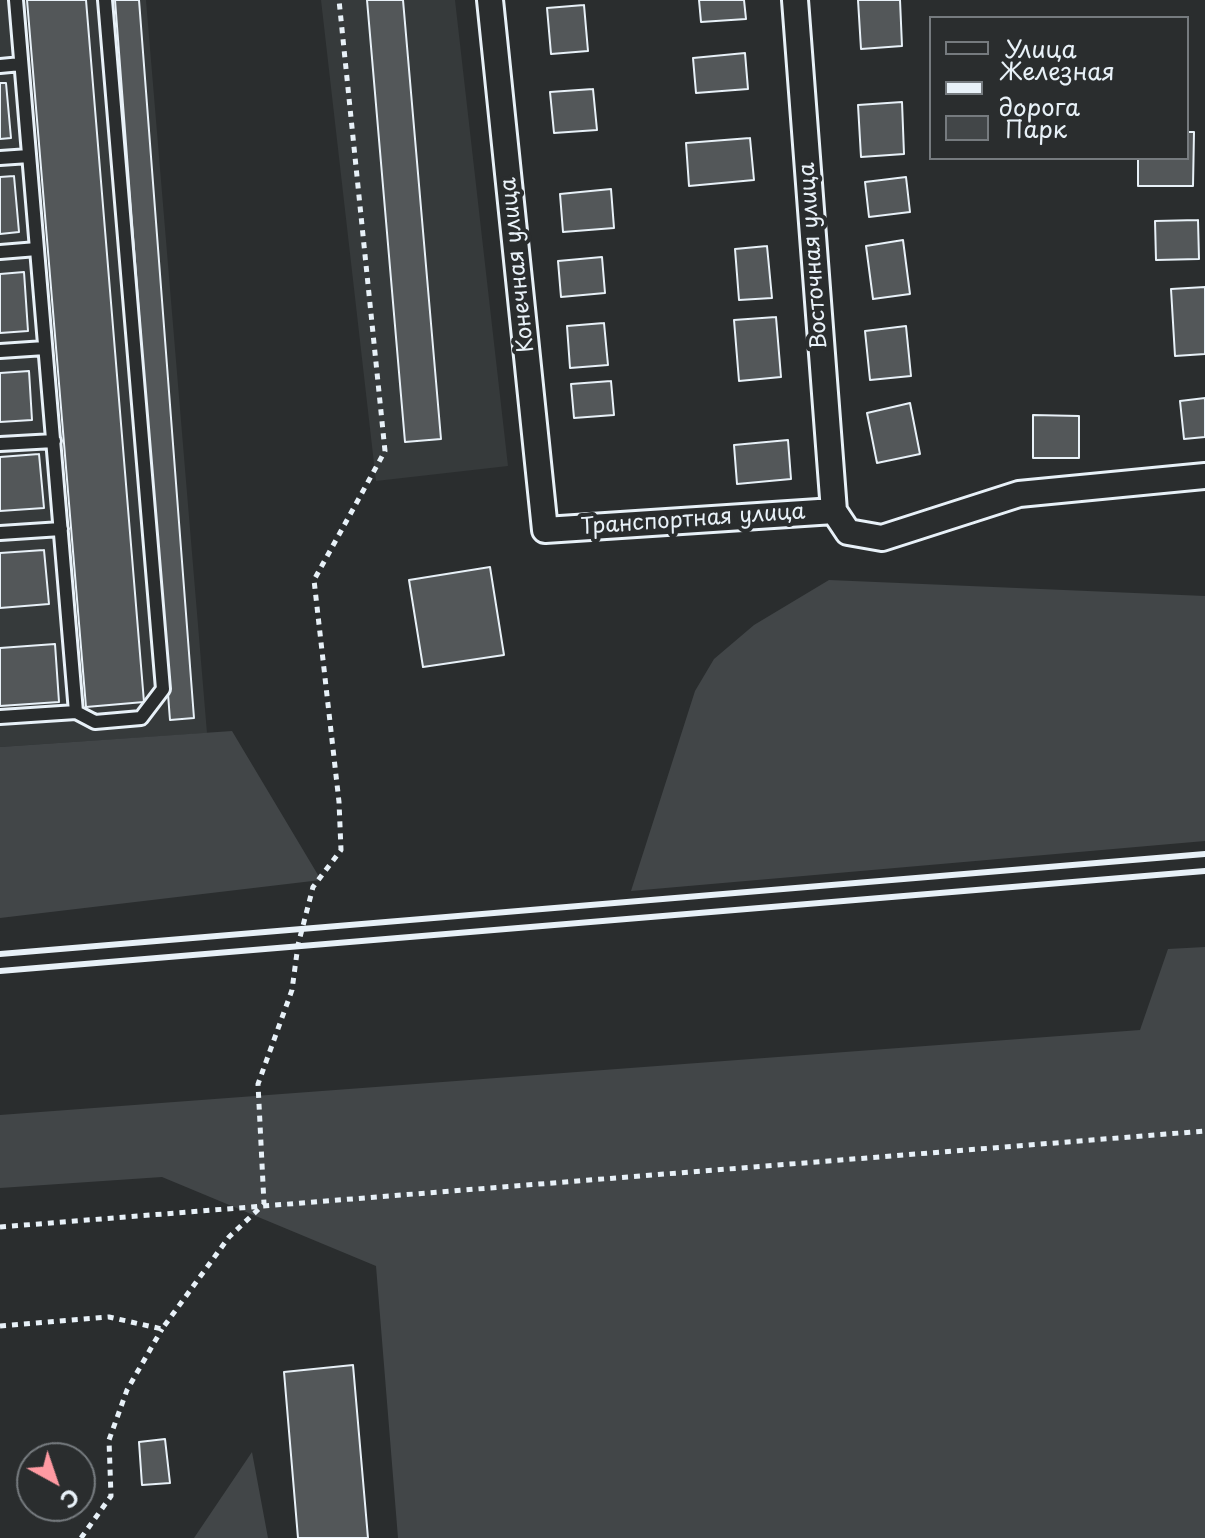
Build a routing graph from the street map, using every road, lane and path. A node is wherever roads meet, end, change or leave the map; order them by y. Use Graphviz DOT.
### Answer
graph roads {
  1 [pos="16,0"];
  2 [pos="105,0"];
  3 [pos="339,0"];
  4 [pos="490,0"];
  5 [pos="795,0"];
  6 [pos="21,64"];
  7 [pos="0,66"];
  8 [pos="29,156"];
  9 [pos="0,158"];
  10 [pos="37,249"];
  11 [pos="0,252"];
  12 [pos="45,348"];
  13 [pos="0,351"];
  14 [pos="54,441"];
  15 [pos="0,444"];
  16 [pos="1205,476"];
  17 [pos="834,511"];
  18 [pos="61,529"];
  19 [pos="545,530"];
  20 [pos="0,533"];
  21 [pos="76,712"];
  22 [pos="0,717"];
  23 [pos="1205,1131"];
  24 [pos="264,1204"];
  25 [pos="0,1227"];
  26 [pos="0,1326"];
  27 [pos="162,1329"];
  28 [pos="81,1538"];
  1 -- 6 [label="lane"];
  2 -- 21 [label="lane"];
  3 -- 24 [label="path"];
  4 -- 19 [label="street, Конечная улица"];
  5 -- 17 [label="street, Восточная улица"];
  6 -- 7 [label="lane"];
  6 -- 8 [label="lane"];
  8 -- 9 [label="lane"];
  8 -- 10 [label="lane"];
  10 -- 11 [label="lane"];
  10 -- 12 [label="lane"];
  12 -- 13 [label="lane"];
  12 -- 14 [label="lane"];
  14 -- 15 [label="lane"];
  14 -- 18 [label="lane"];
  16 -- 17 [label="street, Транспортная улица"];
  17 -- 19 [label="street, Транспортная улица"];
  18 -- 20 [label="lane"];
  18 -- 21 [label="lane"];
  21 -- 22 [label="lane"];
  23 -- 24 [label="path"];
  24 -- 25 [label="path"];
  24 -- 27 [label="path"];
  26 -- 27 [label="path"];
  27 -- 28 [label="path"];
}
